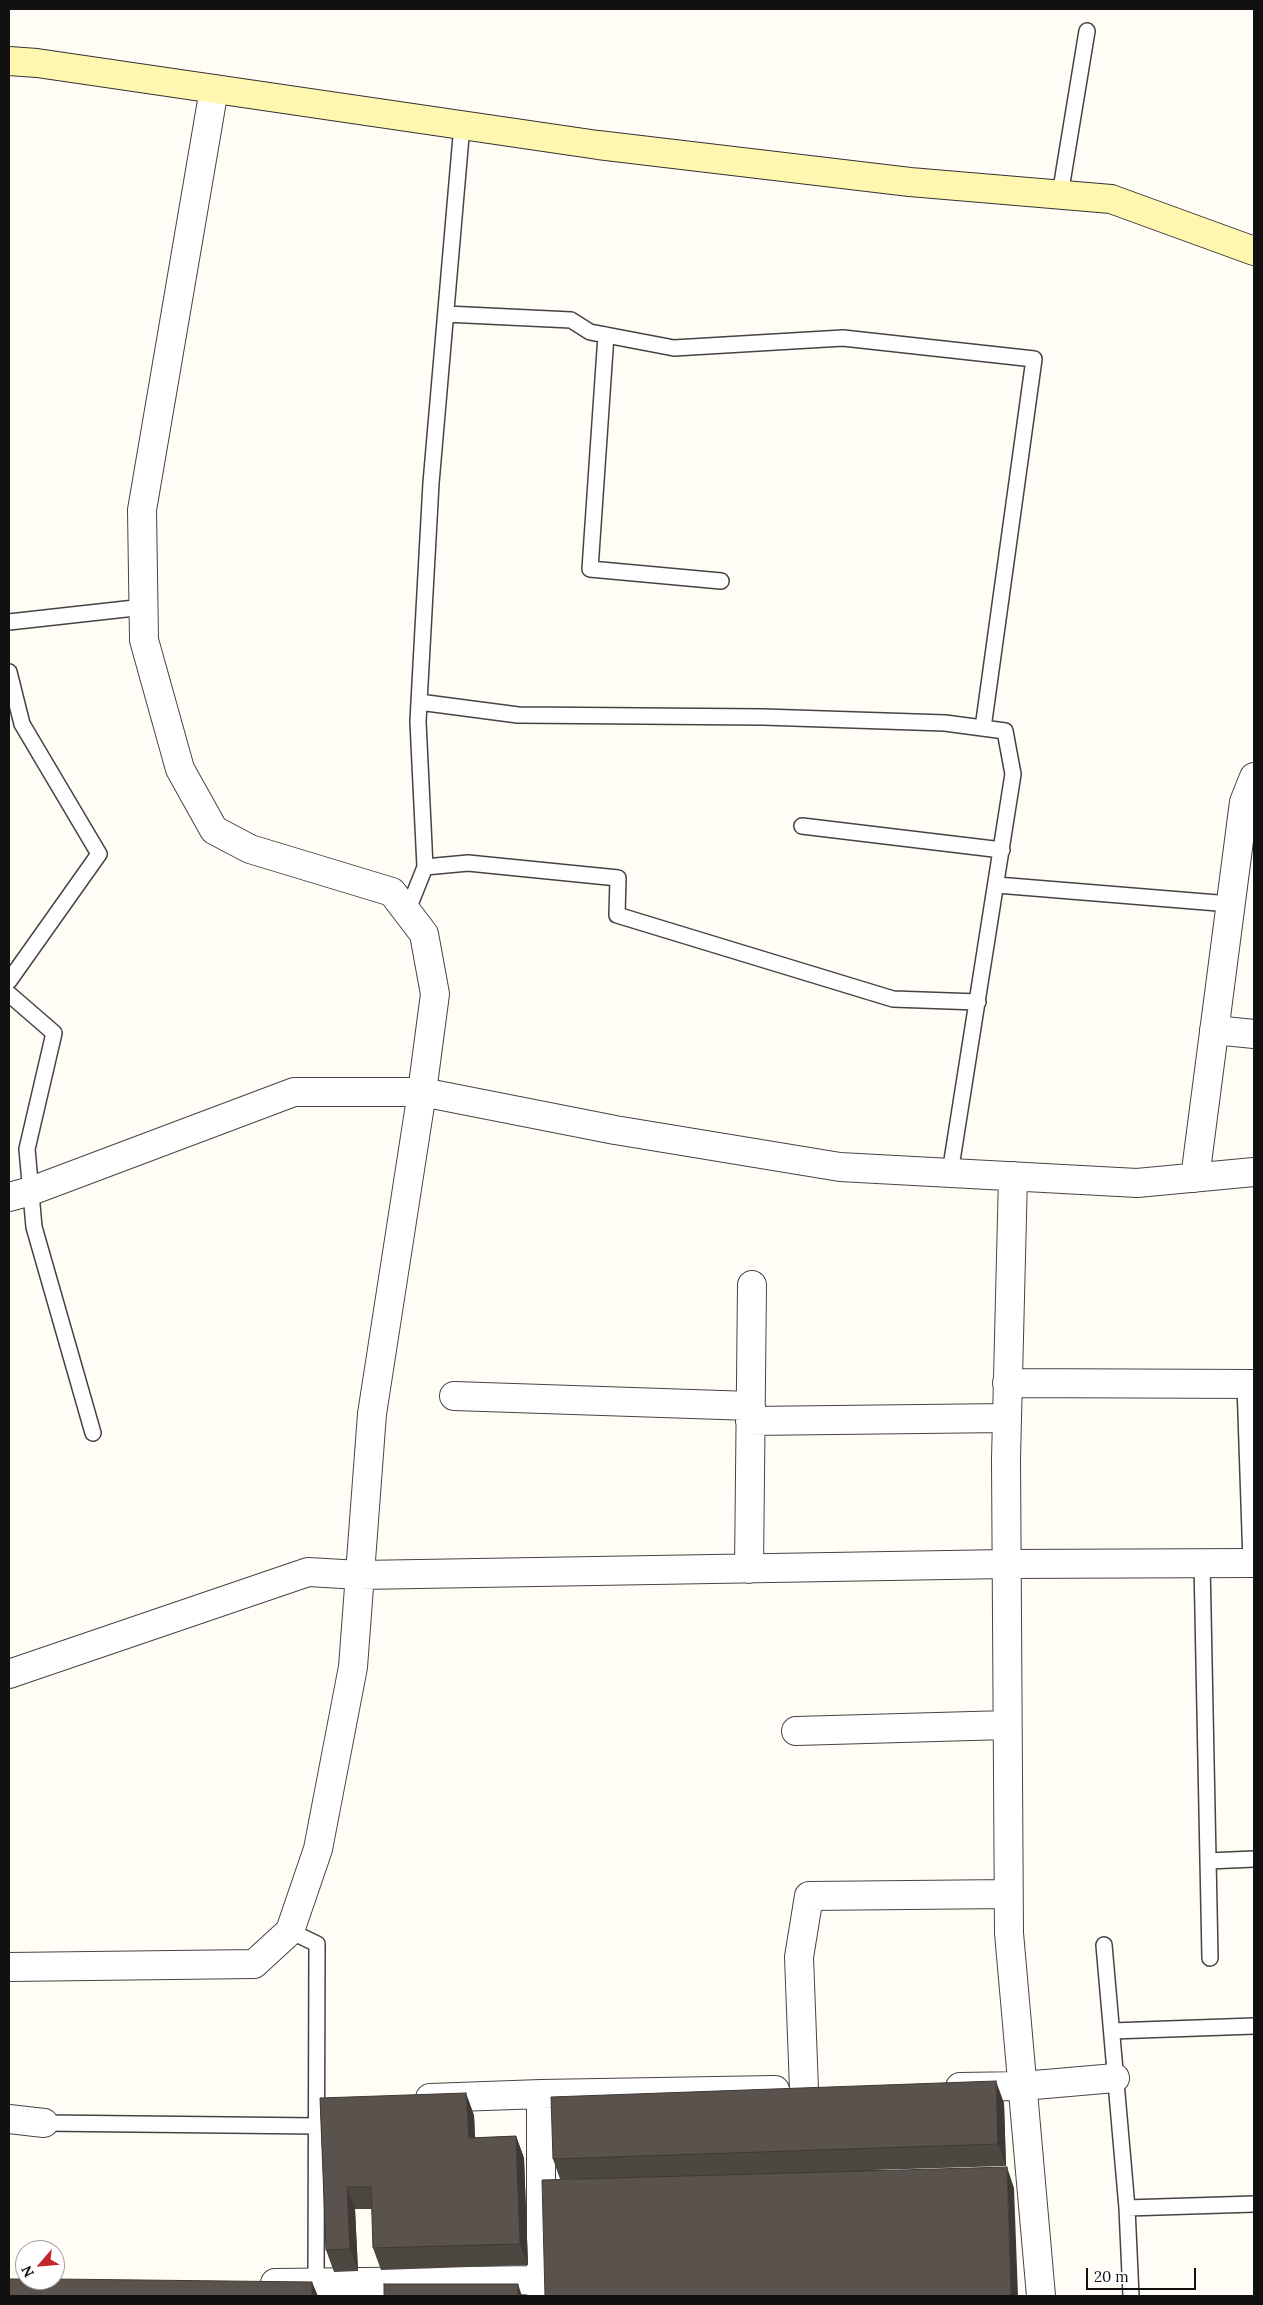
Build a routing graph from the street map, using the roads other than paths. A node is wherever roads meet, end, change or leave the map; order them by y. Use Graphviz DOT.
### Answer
graph roads {
  1 [pos="1087,31"];
  2 [pos="9,61"];
  3 [pos="214,88"];
  4 [pos="462,125"];
  5 [pos="1060,195"];
  6 [pos="1254,251"];
  7 [pos="446,314"];
  8 [pos="606,335"];
  9 [pos="721,581"];
  10 [pos="144,607"];
  11 [pos="9,622"];
  12 [pos="9,672"];
  13 [pos="419,702"];
  14 [pos="983,728"];
  15 [pos="1254,777"];
  16 [pos="802,826"];
  17 [pos="1002,850"];
  18 [pos="425,867"];
  19 [pos="997,885"];
  20 [pos="1230,904"];
  21 [pos="407,912"];
  22 [pos="9,981"];
  23 [pos="9,994"];
  24 [pos="978,1002"];
  25 [pos="1214,1030"];
  26 [pos="1254,1034"];
  27 [pos="422,1092"];
  28 [pos="1254,1172"];
  29 [pos="950,1173"];
  30 [pos="1013,1176"];
  31 [pos="1195,1178"];
  32 [pos="20,1194"];
  33 [pos="752,1285"];
  34 [pos="1007,1383"];
  35 [pos="1250,1384"];
  36 [pos="454,1396"];
  37 [pos="751,1413"];
  38 [pos="1006,1418"];
  39 [pos="93,1433"];
  40 [pos="1202,1562"];
  41 [pos="1253,1563"];
  42 [pos="1006,1564"];
  43 [pos="748,1569"];
  44 [pos="360,1576"];
  45 [pos="9,1674"];
  46 [pos="1007,1725"];
  47 [pos="796,1731"];
  48 [pos="1254,1859"];
  49 [pos="1208,1862"];
  50 [pos="1008,1894"];
  51 [pos="290,1931"];
  52 [pos="1104,1945"];
  53 [pos="1210,1958"];
  54 [pos="9,1967"];
  55 [pos="1254,2026"];
  56 [pos="1112,2030"];
  57 [pos="1115,2078"];
  58 [pos="1023,2086"];
  59 [pos="934,2087"];
  60 [pos="541,2094"];
  61 [pos="404,2099"];
  62 [pos="346,2102"];
  63 [pos="317,2115"];
  64 [pos="9,2119"];
  65 [pos="44,2122"];
  66 [pos="1254,2204"];
  67 [pos="1127,2208"];
  68 [pos="316,2283"];
  69 [pos="252,2284"];
  70 [pos="541,2288"];
  71 [pos="1041,2296"];
  72 [pos="1131,2296"];
  1 -- 5 [label="lane"];
  2 -- 3 [label="street"];
  3 -- 4 [label="street"];
  3 -- 10 [label="street"];
  4 -- 5 [label="street"];
  4 -- 7 [label="lane"];
  5 -- 6 [label="street"];
  7 -- 8 [label="lane"];
  7 -- 13 [label="lane"];
  8 -- 9 [label="lane"];
  8 -- 14 [label="lane"];
  10 -- 11 [label="lane"];
  10 -- 21 [label="street"];
  12 -- 22 [label="lane"];
  13 -- 14 [label="lane"];
  13 -- 18 [label="lane"];
  14 -- 17 [label="lane"];
  15 -- 20 [label="street"];
  16 -- 17 [label="lane"];
  17 -- 19 [label="lane"];
  18 -- 21 [label="lane"];
  18 -- 24 [label="lane"];
  19 -- 20 [label="lane"];
  19 -- 24 [label="lane"];
  20 -- 25 [label="street"];
  21 -- 27 [label="street"];
  23 -- 32 [label="lane"];
  24 -- 29 [label="lane"];
  25 -- 26 [label="street"];
  25 -- 31 [label="street"];
  27 -- 29 [label="street"];
  27 -- 32 [label="street"];
  27 -- 44 [label="street"];
  28 -- 31 [label="street"];
  29 -- 30 [label="street"];
  30 -- 31 [label="street"];
  30 -- 34 [label="street"];
  32 -- 39 [label="lane"];
  33 -- 37 [label="street"];
  34 -- 35 [label="street"];
  34 -- 38 [label="street"];
  35 -- 41 [label="lane"];
  36 -- 37 [label="street"];
  37 -- 38 [label="street"];
  37 -- 43 [label="street"];
  38 -- 42 [label="street"];
  40 -- 41 [label="street"];
  40 -- 42 [label="street"];
  40 -- 49 [label="lane"];
  42 -- 43 [label="street"];
  42 -- 46 [label="street"];
  43 -- 44 [label="street"];
  44 -- 45 [label="street"];
  44 -- 51 [label="street"];
  46 -- 47 [label="street"];
  46 -- 50 [label="street"];
  48 -- 49 [label="lane"];
  49 -- 53 [label="lane"];
  50 -- 58 [label="street"];
  50 -- 60 [label="street"];
  51 -- 54 [label="street"];
  51 -- 63 [label="lane"];
  52 -- 56 [label="lane"];
  55 -- 56 [label="lane"];
  56 -- 57 [label="lane"];
  57 -- 58 [label="street"];
  57 -- 67 [label="lane"];
  58 -- 59 [label="street"];
  58 -- 71 [label="street"];
  60 -- 61 [label="street"];
  60 -- 70 [label="street"];
  62 -- 63 [label="street"];
  63 -- 65 [label="lane"];
  63 -- 68 [label="lane"];
  64 -- 65 [label="street"];
  66 -- 67 [label="lane"];
  67 -- 72 [label="lane"];
  68 -- 69 [label="street"];
  68 -- 70 [label="street"];
}
